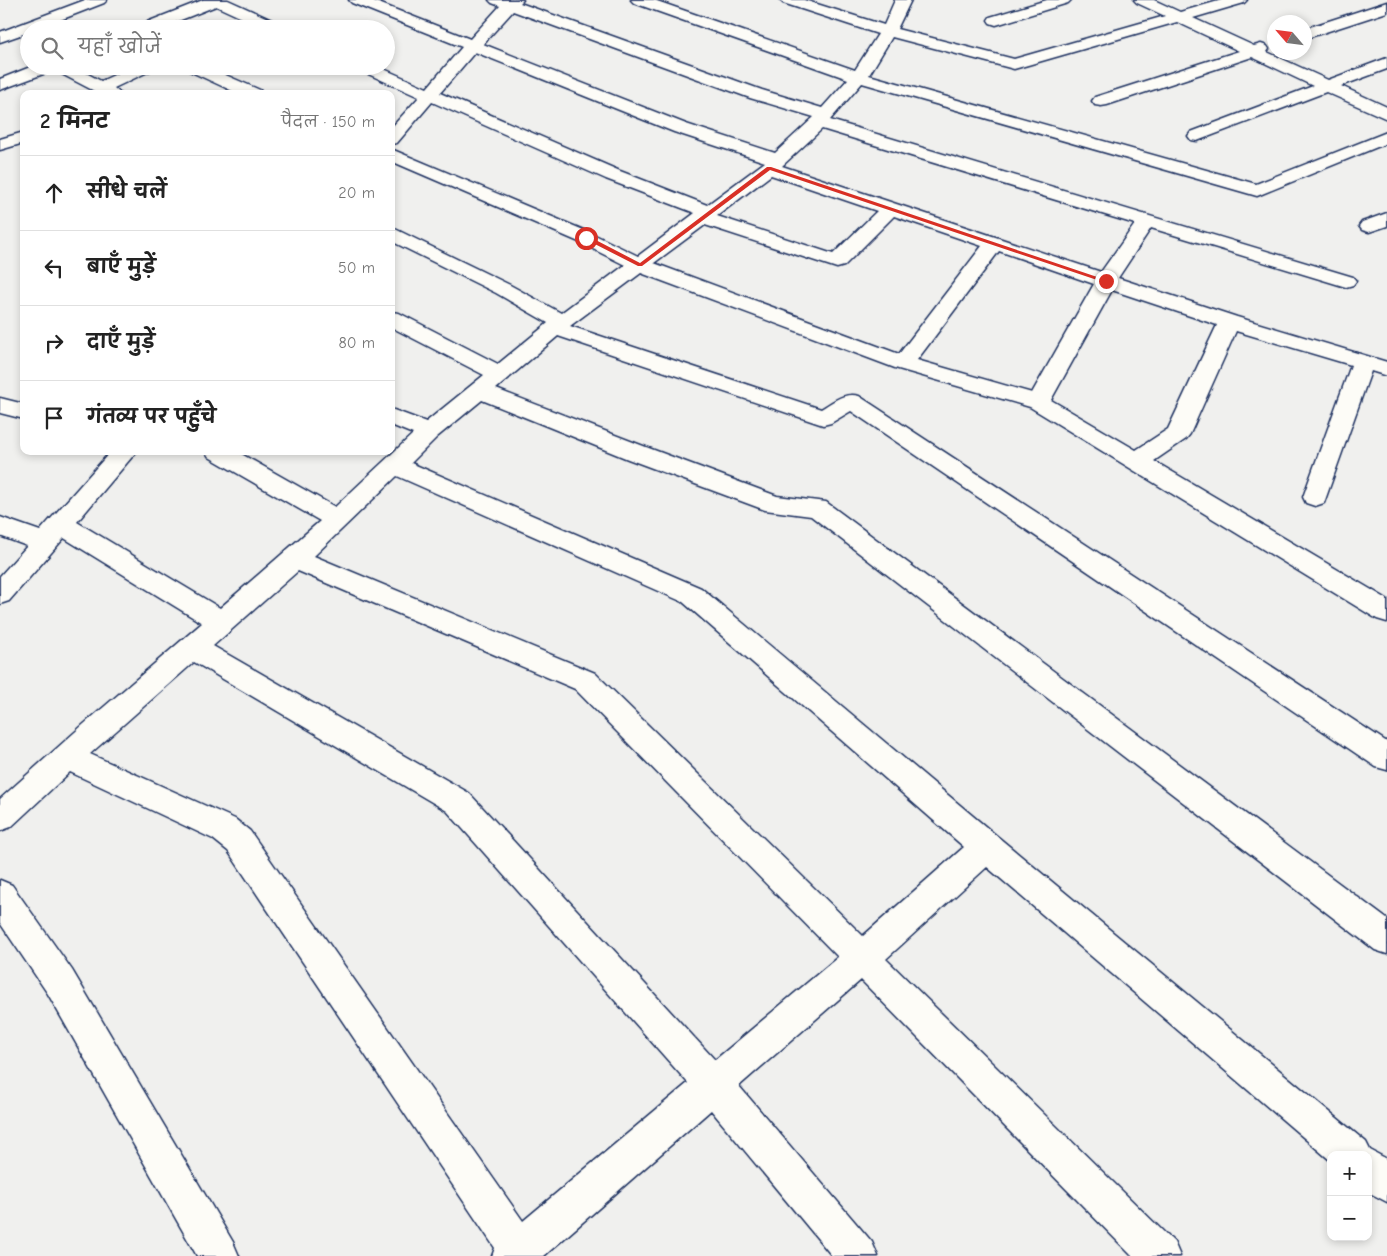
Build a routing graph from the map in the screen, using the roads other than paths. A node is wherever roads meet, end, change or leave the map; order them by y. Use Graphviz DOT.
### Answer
graph roads {
  1 [pos="99,0"];
  2 [pos="216,0"];
  3 [pos="357,0"];
  4 [pos="639,0"];
  5 [pos="788,0"];
  6 [pos="903,0"];
  7 [pos="1063,0"];
  8 [pos="1142,0"];
  9 [pos="1239,0"];
  10 [pos="508,2"];
  11 [pos="1387,7"];
  12 [pos="1182,18"];
  13 [pos="45,20"];
  14 [pos="166,20"];
  15 [pos="259,20"];
  16 [pos="996,20"];
  17 [pos="20,30"];
  18 [pos="886,31"];
  19 [pos="1312,31"];
  20 [pos="0,37"];
  21 [pos="472,46"];
  22 [pos="1267,47"];
  23 [pos="1252,52"];
  24 [pos="1387,63"];
  25 [pos="27,75"];
  26 [pos="78,75"];
  27 [pos="133,75"];
  28 [pos="211,75"];
  29 [pos="383,75"];
  30 [pos="859,76"];
  31 [pos="0,86"];
  32 [pos="1329,86"];
  33 [pos="107,90"];
  34 [pos="245,90"];
  35 [pos="429,95"];
  36 [pos="1101,101"];
  37 [pos="1387,114"];
  38 [pos="822,119"];
  39 [pos="395,133"];
  40 [pos="1197,136"];
  41 [pos="1387,137"];
  42 [pos="20,138"];
  43 [pos="0,145"];
  44 [pos="395,156"];
  45 [pos="773,164"];
  46 [pos="890,208"];
  47 [pos="705,214"];
  48 [pos="1147,220"];
  49 [pos="395,236"];
  50 [pos="994,244"];
  51 [pos="640,265"];
  52 [pos="1106,281"];
  53 [pos="1346,281"];
  54 [pos="395,321"];
  55 [pos="1229,322"];
  56 [pos="558,325"];
  57 [pos="1363,362"];
  58 [pos="903,363"];
  59 [pos="1387,368"];
  60 [pos="489,382"];
  61 [pos="1038,402"];
  62 [pos="0,405"];
  63 [pos="20,411"];
  64 [pos="395,418"];
  65 [pos="429,432"];
  66 [pos="122,455"];
  67 [pos="224,455"];
  68 [pos="1137,460"];
  69 [pos="392,465"];
  70 [pos="1316,497"];
  71 [pos="336,519"];
  72 [pos="62,524"];
  73 [pos="0,526"];
  74 [pos="44,544"];
  75 [pos="295,559"];
  76 [pos="0,594"];
  77 [pos="1387,612"];
  78 [pos="221,622"];
  79 [pos="192,647"];
  80 [pos="67,757"];
  81 [pos="1387,758"];
  82 [pos="0,818"];
  83 [pos="987,847"];
  84 [pos="0,895"];
  85 [pos="1387,939"];
  86 [pos="862,958"];
  87 [pos="713,1084"];
  88 [pos="1348,1151"];
  89 [pos="1372,1171"];
  90 [pos="1387,1184"];
  91 [pos="518,1254"];
  92 [pos="218,1256"];
  93 [pos="858,1256"];
  94 [pos="1160,1256"];
  1 -- 13 [label="street"];
  2 -- 14 [label="street"];
  2 -- 15 [label="street"];
  3 -- 21 [label="street"];
  4 -- 30 [label="street"];
  5 -- 18 [label="street"];
  6 -- 18 [label="street"];
  7 -- 16 [label="street"];
  8 -- 12 [label="street"];
  9 -- 12 [label="street"];
  10 -- 21 [label="street"];
  10 -- 38 [label="street"];
  11 -- 19 [label="street"];
  12 -- 18 [label="street"];
  12 -- 23 [label="street"];
  17 -- 20 [label="street"];
  18 -- 30 [label="street"];
  21 -- 35 [label="street"];
  21 -- 45 [label="street"];
  22 -- 23 [label="street"];
  23 -- 32 [label="street"];
  23 -- 36 [label="street"];
  24 -- 32 [label="street"];
  25 -- 31 [label="street"];
  26 -- 33 [label="street"];
  27 -- 33 [label="street"];
  28 -- 34 [label="street"];
  29 -- 35 [label="street"];
  30 -- 38 [label="street"];
  30 -- 41 [label="street"];
  32 -- 37 [label="street"];
  32 -- 40 [label="street"];
  35 -- 39 [label="street"];
  35 -- 47 [label="street"];
  38 -- 45 [label="street"];
  38 -- 48 [label="street"];
  42 -- 43 [label="street"];
  44 -- 51 [label="street"];
  45 -- 46 [label="street"];
  45 -- 47 [label="street"];
  46 -- 47 [label="street"];
  46 -- 50 [label="street"];
  47 -- 51 [label="street"];
  48 -- 52 [label="street"];
  48 -- 53 [label="street"];
  49 -- 56 [label="street"];
  50 -- 52 [label="street"];
  50 -- 58 [label="street"];
  51 -- 56 [label="street"];
  51 -- 58 [label="street"];
  52 -- 55 [label="street"];
  52 -- 61 [label="street"];
  54 -- 60 [label="street"];
  55 -- 57 [label="street"];
  55 -- 68 [label="street"];
  56 -- 60 [label="street"];
  56 -- 81 [label="street"];
  57 -- 59 [label="street"];
  57 -- 70 [label="street"];
  58 -- 61 [label="street"];
  60 -- 65 [label="street"];
  60 -- 85 [label="street"];
  61 -- 68 [label="street"];
  62 -- 63 [label="street"];
  64 -- 65 [label="street"];
  65 -- 69 [label="street"];
  66 -- 72 [label="street"];
  67 -- 71 [label="street"];
  68 -- 77 [label="street"];
  69 -- 71 [label="street"];
  69 -- 83 [label="street"];
  71 -- 75 [label="street"];
  72 -- 74 [label="street"];
  72 -- 78 [label="street"];
  73 -- 74 [label="street"];
  74 -- 76 [label="street"];
  75 -- 78 [label="street"];
  75 -- 86 [label="street"];
  78 -- 79 [label="street"];
  79 -- 80 [label="street"];
  79 -- 87 [label="street"];
  80 -- 82 [label="street"];
  80 -- 91 [label="street"];
  83 -- 86 [label="street"];
  83 -- 88 [label="street"];
  84 -- 92 [label="street"];
  86 -- 87 [label="street"];
  86 -- 94 [label="street"];
  87 -- 91 [label="street"];
  87 -- 93 [label="street"];
  89 -- 90 [label="street"];
}
